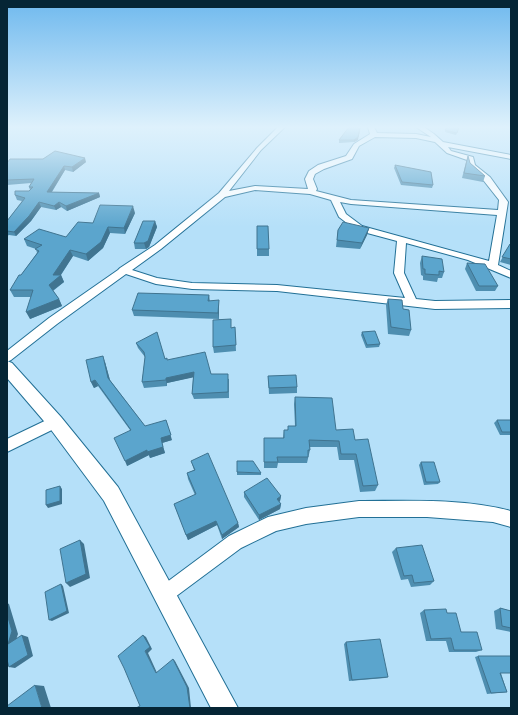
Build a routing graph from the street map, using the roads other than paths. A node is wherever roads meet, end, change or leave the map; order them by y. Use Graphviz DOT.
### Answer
graph roads {
  1 [pos="248,160"];
  2 [pos="340,160"];
  3 [pos="470,160"];
  4 [pos="310,192"];
  5 [pos="222,195"];
  6 [pos="335,199"];
  7 [pos="502,213"];
  8 [pos="402,240"];
  9 [pos="493,266"];
  10 [pos="123,270"];
  11 [pos="511,275"];
  12 [pos="412,303"];
  13 [pos="511,304"];
  14 [pos="7,356"];
  15 [pos="7,368"];
  16 [pos="55,422"];
  17 [pos="7,446"];
  18 [pos="511,519"];
  19 [pos="165,594"];
  20 [pos="225,708"];
  1 -- 5 [label="street"];
  2 -- 4 [label="street"];
  3 -- 7 [label="street"];
  4 -- 5 [label="street"];
  4 -- 6 [label="street"];
  5 -- 10 [label="street"];
  6 -- 7 [label="street"];
  6 -- 8 [label="street"];
  7 -- 9 [label="street"];
  8 -- 9 [label="street"];
  8 -- 12 [label="street"];
  9 -- 11 [label="street"];
  10 -- 12 [label="street"];
  10 -- 14 [label="street"];
  12 -- 13 [label="street"];
  15 -- 16 [label="street"];
  16 -- 17 [label="street"];
  16 -- 19 [label="street"];
  18 -- 19 [label="street"];
  19 -- 20 [label="street"];
}
